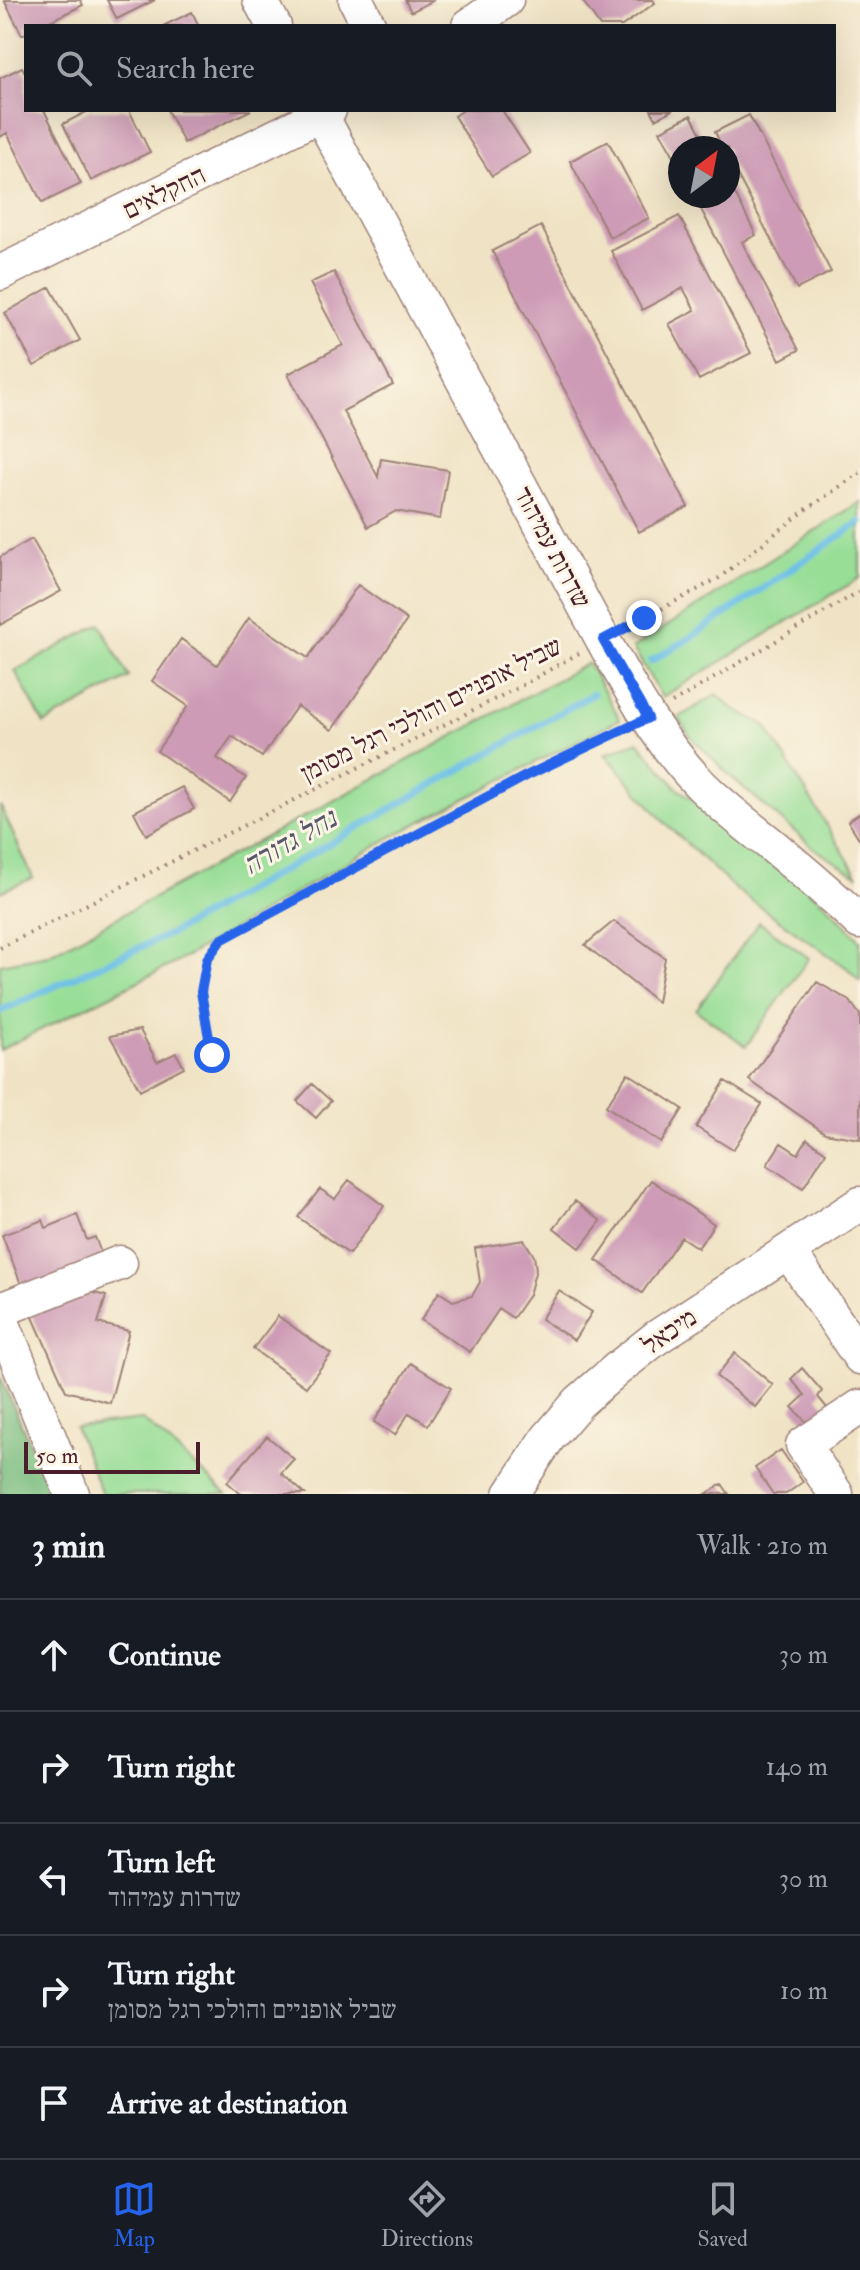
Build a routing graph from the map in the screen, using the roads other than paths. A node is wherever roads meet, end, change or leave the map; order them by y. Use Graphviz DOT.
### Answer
graph roads {
  1 [pos="260,0"];
  2 [pos="356,0"];
  3 [pos="506,0"];
  4 [pos="273,24"];
  5 [pos="368,24"];
  6 [pos="472,24"];
  7 [pos="320,112"];
  8 [pos="323,112"];
  9 [pos="0,273"];
  10 [pos="858,916"];
  11 [pos="860,1204"];
  12 [pos="789,1252"];
  13 [pos="120,1263"];
  14 [pos="0,1310"];
  15 [pos="0,1317"];
  16 [pos="860,1357"];
  17 [pos="860,1407"];
  18 [pos="72,1494"];
  19 [pos="511,1494"];
  20 [pos="836,1494"];
  1 -- 4 [label="street"];
  2 -- 5 [label="street"];
  3 -- 6 [label="street"];
  7 -- 9 [label="street, החקלאים"];
  8 -- 10 [label="street, שדרות עמיהוד"];
  11 -- 12 [label="street, מיכאל"];
  12 -- 16 [label="street"];
  12 -- 19 [label="street, מיכאל"];
  13 -- 14 [label="street"];
  15 -- 18 [label="street"];
  17 -- 20 [label="street"];
}
